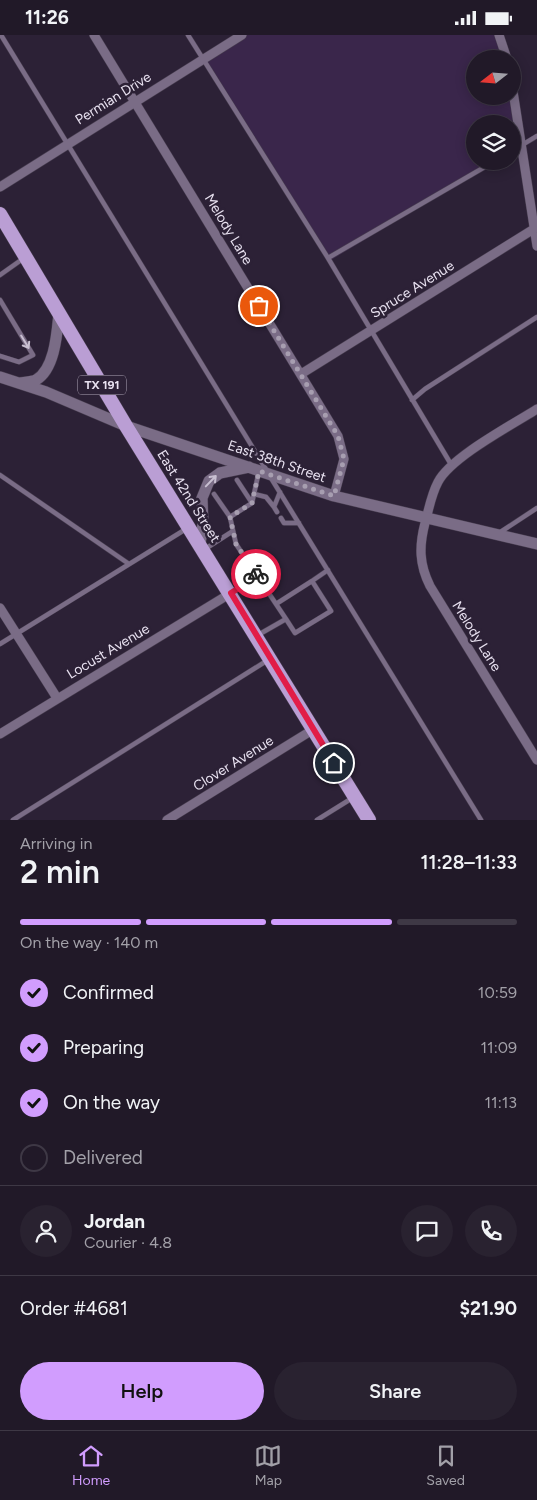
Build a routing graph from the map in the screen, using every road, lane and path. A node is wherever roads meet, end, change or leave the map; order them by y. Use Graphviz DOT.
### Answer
graph roads {
  1 [pos="1,35"];
  2 [pos="94,35"];
  3 [pos="188,35"];
  4 [pos="242,35"];
  5 [pos="499,35"];
  6 [pos="504,50"];
  7 [pos="203,59"];
  8 [pos="134,101"];
  9 [pos="516,105"];
  10 [pos="537,136"];
  11 [pos="67,143"];
  12 [pos="523,145"];
  13 [pos="480,170"];
  14 [pos="0,187"];
  15 [pos="0,214"];
  16 [pos="536,227"];
  17 [pos="537,246"];
  18 [pos="26,257"];
  19 [pos="328,259"];
  20 [pos="0,275"];
  21 [pos="0,300"];
  22 [pos="59,313"];
  23 [pos="537,317"];
  24 [pos="370,331"];
  25 [pos="0,356"];
  26 [pos="301,374"];
  27 [pos="0,377"];
  28 [pos="18,383"];
  29 [pos="412,400"];
  30 [pos="537,409"];
  31 [pos="126,426"];
  32 [pos="452,465"];
  33 [pos="259,470"];
  34 [pos="0,475"];
  35 [pos="237,480"];
  36 [pos="280,492"];
  37 [pos="214,494"];
  38 [pos="254,494"];
  39 [pos="334,496"];
  40 [pos="252,503"];
  41 [pos="274,507"];
  42 [pos="537,508"];
  43 [pos="277,512"];
  44 [pos="230,517"];
  45 [pos="281,518"];
  46 [pos="426,519"];
  47 [pos="299,523"];
  48 [pos="190,527"];
  49 [pos="234,531"];
  50 [pos="496,535"];
  51 [pos="537,544"];
  52 [pos="202,547"];
  53 [pos="129,564"];
  54 [pos="328,571"];
  55 [pos="258,576"];
  56 [pos="312,581"];
  57 [pos="231,593"];
  58 [pos="276,604"];
  59 [pos="0,608"];
  60 [pos="286,619"];
  61 [pos="16,634"];
  62 [pos="257,636"];
  63 [pos="0,644"];
  64 [pos="271,659"];
  65 [pos="57,698"];
  66 [pos="314,729"];
  67 [pos="0,734"];
  68 [pos="537,761"];
  69 [pos="355,796"];
  70 [pos="13,820"];
  71 [pos="167,820"];
  72 [pos="317,820"];
  73 [pos="370,820"];
  74 [pos="481,820"];
  1 -- 11 [label="lane"];
  2 -- 8 [label="street, Melody Lane"];
  3 -- 7 [label="lane"];
  4 -- 7 [label="street, Permian Drive"];
  5 -- 6 [label="street"];
  7 -- 8 [label="street, Permian Drive"];
  7 -- 19 [label="lane"];
  8 -- 11 [label="street, Permian Drive"];
  8 -- 26 [label="street, Melody Lane"];
  9 -- 12 [label="street"];
  10 -- 12 [label="lane"];
  11 -- 14 [label="street, Permian Drive"];
  11 -- 33 [label="lane"];
  12 -- 16 [label="street"];
  13 -- 19 [label="lane"];
  15 -- 18 [label="highway, East 42nd Street / TX 191"];
  16 -- 17 [label="street"];
  16 -- 24 [label="street, Spruce Avenue"];
  18 -- 20 [label="lane"];
  18 -- 22 [label="highway, East 42nd Street / TX 191"];
  19 -- 24 [label="lane"];
  21 -- 25 [label="lane, one-way"];
  22 -- 28 [label="street"];
  22 -- 31 [label="highway, East 42nd Street / TX 191"];
  23 -- 29 [label="lane"];
  24 -- 26 [label="street, Spruce Avenue"];
  24 -- 29 [label="lane"];
  26 -- 39 [label="street, Melody Lane"];
  27 -- 28 [label="street, East 38th Street"];
  28 -- 31 [label="street, East 38th Street"];
  29 -- 32 [label="lane"];
  30 -- 32 [label="street"];
  31 -- 33 [label="street, East 38th Street"];
  31 -- 48 [label="highway, East 42nd Street / TX 191"];
  32 -- 46 [label="street"];
  33 -- 36 [label="lane"];
  33 -- 38 [label="lane"];
  33 -- 39 [label="street, East 38th Street"];
  52 -- 33 [label="street, one-way"];
  34 -- 53 [label="lane"];
  35 -- 40 [label="lane"];
  36 -- 41 [label="lane"];
  36 -- 47 [label="lane"];
  37 -- 44 [label="lane"];
  38 -- 40 [label="lane"];
  38 -- 41 [label="lane"];
  39 -- 46 [label="street, East 38th Street"];
  40 -- 44 [label="lane"];
  41 -- 43 [label="lane"];
  42 -- 50 [label="lane"];
  44 -- 49 [label="lane"];
  45 -- 47 [label="lane"];
  46 -- 50 [label="street, East 38th Street"];
  46 -- 68 [label="street, Melody Lane"];
  47 -- 54 [label="lane"];
  48 -- 52 [label="highway, East 42nd Street / TX 191"];
  48 -- 53 [label="lane"];
  49 -- 52 [label="lane"];
  49 -- 55 [label="lane"];
  50 -- 51 [label="street, East 38th Street"];
  52 -- 57 [label="highway, East 42nd Street / TX 191"];
  53 -- 61 [label="lane"];
  54 -- 56 [label="lane"];
  54 -- 74 [label="lane"];
  55 -- 57 [label="lane"];
  55 -- 58 [label="lane"];
  56 -- 58 [label="lane"];
  56 -- 60 [label="lane"];
  57 -- 62 [label="highway, East 42nd Street / TX 191"];
  57 -- 65 [label="street, Locust Avenue"];
  58 -- 60 [label="lane"];
  59 -- 61 [label="street"];
  60 -- 62 [label="lane"];
  61 -- 63 [label="lane"];
  61 -- 65 [label="street"];
  62 -- 64 [label="highway, East 42nd Street / TX 191"];
  64 -- 66 [label="highway, East 42nd Street / TX 191"];
  64 -- 70 [label="lane"];
  65 -- 67 [label="street, Locust Avenue"];
  66 -- 69 [label="highway, East 42nd Street / TX 191"];
  66 -- 71 [label="street, Clover Avenue"];
  69 -- 72 [label="lane"];
  69 -- 73 [label="highway, East 42nd Street / TX 191"];
}
